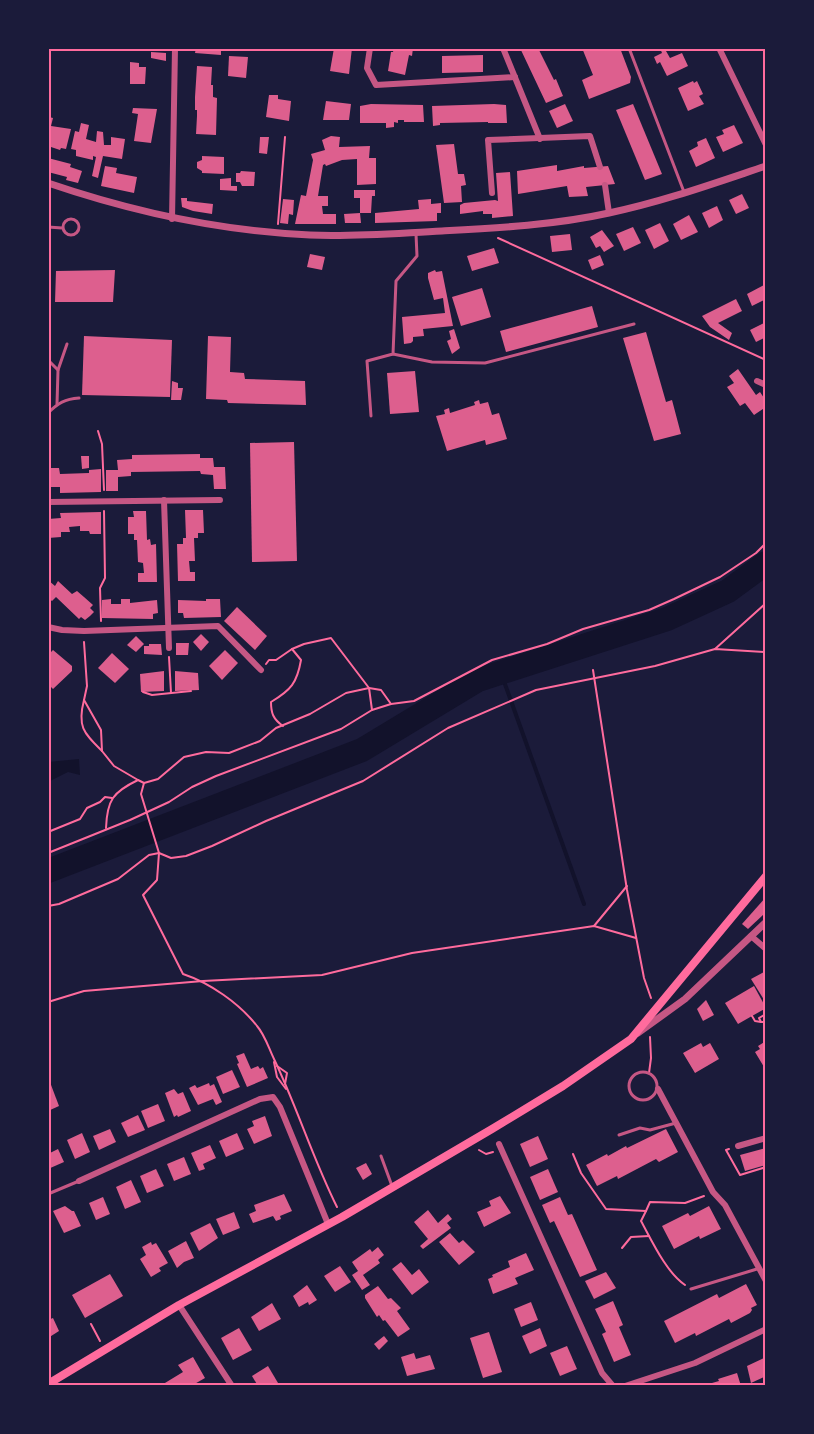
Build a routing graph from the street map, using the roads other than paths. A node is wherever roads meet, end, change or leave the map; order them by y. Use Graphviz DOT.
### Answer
graph roads {
  1 [pos="175,48"];
  2 [pos="370,48"];
  3 [pos="503,48"];
  4 [pos="629,48"];
  5 [pos="719,48"];
  6 [pos="515,77"];
  7 [pos="540,139"];
  8 [pos="766,145"];
  9 [pos="766,166"];
  10 [pos="600,167"];
  11 [pos="48,183"];
  12 [pos="605,185"];
  13 [pos="684,192"];
  14 [pos="492,193"];
  15 [pos="609,213"];
  16 [pos="172,219"];
  17 [pos="48,227"];
  18 [pos="62,228"];
  19 [pos="416,232"];
  20 [pos="634,324"];
  21 [pos="67,344"];
  22 [pos="393,354"];
  23 [pos="48,360"];
  24 [pos="58,370"];
  25 [pos="757,381"];
  26 [pos="766,385"];
  27 [pos="79,398"];
  28 [pos="57,404"];
  29 [pos="48,413"];
  30 [pos="371,416"];
  31 [pos="164,500"];
  32 [pos="220,500"];
  33 [pos="48,502"];
  34 [pos="48,627"];
  35 [pos="169,627"];
  36 [pos="169,648"];
  37 [pos="261,670"];
  38 [pos="766,876"];
  39 [pos="766,922"];
  40 [pos="751,936"];
  41 [pos="766,949"];
  42 [pos="631,1039"];
  43 [pos="658,1089"];
  44 [pos="676,1123"];
  45 [pos="619,1135"];
  46 [pos="766,1138"];
  47 [pos="738,1146"];
  48 [pos="500,1147"];
  49 [pos="381,1156"];
  50 [pos="79,1181"];
  51 [pos="393,1187"];
  52 [pos="48,1194"];
  53 [pos="328,1224"];
  54 [pos="759,1268"];
  55 [pos="766,1281"];
  56 [pos="691,1289"];
  57 [pos="179,1305"];
  58 [pos="766,1329"];
  59 [pos="48,1384"];
  60 [pos="232,1386"];
  61 [pos="613,1386"];
  62 [pos="625,1386"];
  1 -- 16 [label="street"];
  2 -- 6 [label="street"];
  3 -- 6 [label="street"];
  4 -- 13 [label="lane"];
  5 -- 8 [label="street"];
  6 -- 7 [label="street"];
  7 -- 10 [label="street"];
  7 -- 14 [label="street"];
  9 -- 13 [label="street"];
  11 -- 16 [label="street"];
  12 -- 15 [label="street"];
  13 -- 15 [label="street"];
  15 -- 19 [label="street"];
  16 -- 19 [label="street"];
  17 -- 18 [label="lane"];
  18 -- 18 [label="lane"];
  19 -- 22 [label="lane"];
  20 -- 22 [label="lane"];
  21 -- 24 [label="lane"];
  22 -- 30 [label="lane"];
  23 -- 24 [label="lane"];
  24 -- 28 [label="lane"];
  25 -- 26 [label="street"];
  27 -- 28 [label="lane"];
  28 -- 29 [label="lane"];
  31 -- 32 [label="street"];
  31 -- 33 [label="street"];
  31 -- 35 [label="street"];
  34 -- 35 [label="street"];
  35 -- 36 [label="street"];
  35 -- 37 [label="street"];
  38 -- 42 [label="main road"];
  39 -- 40 [label="street"];
  40 -- 41 [label="street"];
  40 -- 42 [label="street"];
  42 -- 51 [label="main road"];
  43 -- 43 [label="lane"];
  43 -- 44 [label="street"];
  44 -- 45 [label="lane"];
  44 -- 54 [label="street"];
  46 -- 47 [label="street"];
  48 -- 61 [label="street"];
  49 -- 51 [label="lane"];
  50 -- 52 [label="lane"];
  50 -- 53 [label="street"];
  51 -- 53 [label="main road"];
  53 -- 57 [label="main road"];
  54 -- 55 [label="street"];
  54 -- 56 [label="lane"];
  57 -- 59 [label="main road"];
  57 -- 60 [label="street"];
  58 -- 62 [label="street"];
}
